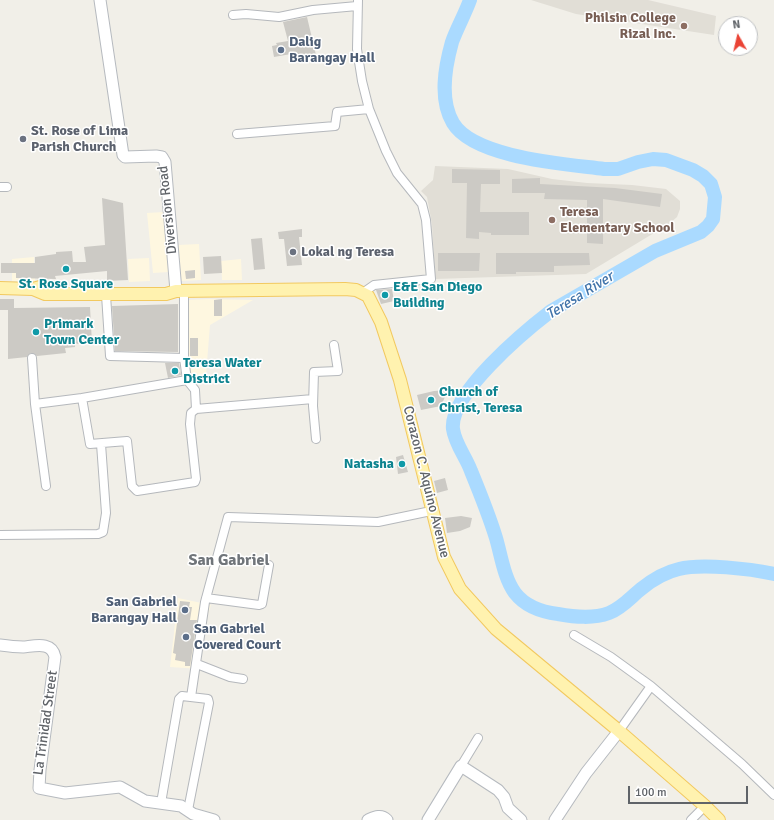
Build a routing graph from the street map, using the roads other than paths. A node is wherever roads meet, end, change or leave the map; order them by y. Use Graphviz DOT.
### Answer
graph roads {
  1 [pos="100,0"];
  2 [pos="358,3"];
  3 [pos="233,14"];
  4 [pos="369,109"];
  5 [pos="237,134"];
  6 [pos="0,288"];
  7 [pos="33,289"];
  8 [pos="180,291"];
  9 [pos="364,292"];
  10 [pos="106,295"];
  11 [pos="334,345"];
  12 [pos="32,358"];
  13 [pos="184,358"];
  14 [pos="188,380"];
  15 [pos="82,398"];
  16 [pos="313,399"];
  17 [pos="35,404"];
  18 [pos="196,409"];
  19 [pos="316,439"];
  20 [pos="101,444"];
  21 [pos="46,486"];
  22 [pos="431,511"];
  23 [pos="0,535"];
  24 [pos="269,565"];
  25 [pos="206,598"];
  26 [pos="574,635"];
  27 [pos="0,645"];
  28 [pos="197,664"];
  29 [pos="243,679"];
  30 [pos="651,686"];
  31 [pos="191,697"];
  32 [pos="619,731"];
  33 [pos="478,738"];
  34 [pos="461,766"];
  35 [pos="774,795"];
  36 [pos="161,803"];
  37 [pos="705,806"];
  38 [pos="188,810"];
  39 [pos="200,818"];
  40 [pos="214,820"];
  41 [pos="368,820"];
  42 [pos="387,820"];
  43 [pos="428,820"];
  44 [pos="521,820"];
  45 [pos="556,820"];
  46 [pos="691,820"];
  47 [pos="719,820"];
  1 -- 8 [label="street, Diversion Road"];
  2 -- 3 [label="street"];
  2 -- 4 [label="street"];
  4 -- 5 [label="street"];
  4 -- 9 [label="street"];
  6 -- 7 [label="main road"];
  7 -- 8 [label="main road"];
  7 -- 10 [label="main road"];
  8 -- 9 [label="main road"];
  8 -- 10 [label="main road"];
  8 -- 13 [label="street"];
  9 -- 22 [label="main road, Corazon C. Aquino Avenue"];
  10 -- 13 [label="street"];
  11 -- 16 [label="street"];
  12 -- 17 [label="street"];
  13 -- 14 [label="street"];
  14 -- 15 [label="street"];
  14 -- 18 [label="street"];
  15 -- 17 [label="street"];
  15 -- 20 [label="street"];
  16 -- 18 [label="street"];
  16 -- 19 [label="street"];
  17 -- 21 [label="street"];
  18 -- 20 [label="street"];
  20 -- 23 [label="street"];
  22 -- 25 [label="street"];
  22 -- 32 [label="main road, Corazon C. Aquino Avenue"];
  24 -- 25 [label="street"];
  25 -- 28 [label="street"];
  26 -- 30 [label="street"];
  27 -- 36 [label="street, La Trinidad Street"];
  28 -- 29 [label="street"];
  28 -- 31 [label="street"];
  30 -- 32 [label="street"];
  30 -- 35 [label="street"];
  31 -- 36 [label="street"];
  31 -- 38 [label="street"];
  32 -- 37 [label="main road, Corazon C. Aquino Avenue"];
  32 -- 45 [label="street"];
  33 -- 34 [label="street"];
  34 -- 43 [label="street"];
  34 -- 44 [label="street"];
  36 -- 38 [label="street, La Trinidad Street"];
  37 -- 46 [label="street"];
  37 -- 47 [label="main road, Corazon C. Aquino Avenue"];
  38 -- 39 [label="street, La Trinidad Street"];
  39 -- 40 [label="street, La Trinidad Street"];
  41 -- 42 [label="street"];
}
